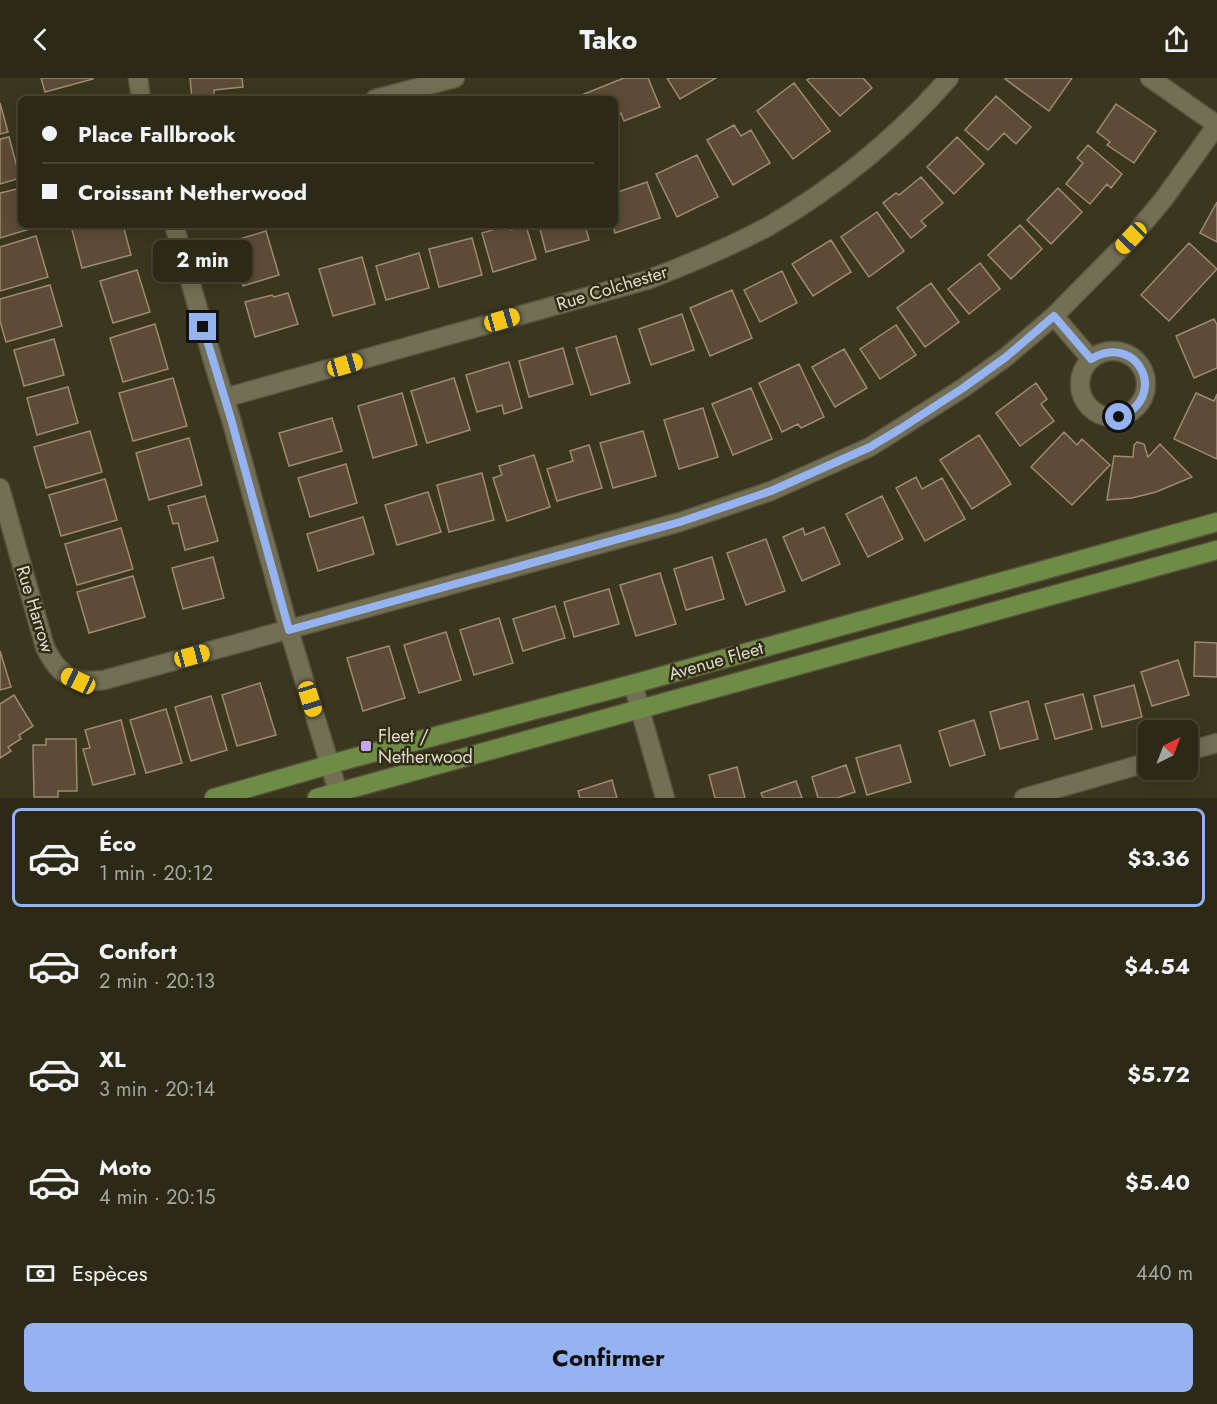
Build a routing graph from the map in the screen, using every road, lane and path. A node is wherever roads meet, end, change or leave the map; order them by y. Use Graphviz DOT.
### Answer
graph roads {
  1 [pos="138,78"];
  2 [pos="454,78"];
  3 [pos="949,78"];
  4 [pos="1150,78"];
  5 [pos="394,85"];
  6 [pos="141,96"];
  7 [pos="379,96"];
  8 [pos="1217,125"];
  9 [pos="175,228"];
  10 [pos="1054,316"];
  11 [pos="1091,359"];
  12 [pos="225,398"];
  13 [pos="0,488"];
  14 [pos="1217,522"];
  15 [pos="1217,550"];
  16 [pos="289,630"];
  17 [pos="633,684"];
  18 [pos="640,709"];
  19 [pos="1217,743"];
  20 [pos="1198,748"];
  21 [pos="330,765"];
  22 [pos="1138,765"];
  23 [pos="338,792"];
  24 [pos="214,798"];
  25 [pos="316,798"];
  26 [pos="665,798"];
  27 [pos="1024,798"];
  1 -- 6 [label="street"];
  2 -- 5 [label="street"];
  3 -- 12 [label="street, Rue Colchester"];
  4 -- 8 [label="street"];
  5 -- 7 [label="street"];
  8 -- 10 [label="street, Rue Harrow"];
  9 -- 12 [label="street"];
  10 -- 11 [label="street"];
  10 -- 16 [label="street, Rue Harrow"];
  12 -- 16 [label="street"];
  13 -- 16 [label="street, Rue Harrow"];
  14 -- 17 [label="main road, Avenue Fleet"];
  15 -- 18 [label="main road, Avenue Fleet"];
  16 -- 21 [label="street"];
  17 -- 18 [label="street"];
  17 -- 21 [label="main road, Avenue Fleet"];
  18 -- 23 [label="main road, Avenue Fleet"];
  18 -- 26 [label="street"];
  19 -- 20 [label="street"];
  21 -- 23 [label="street"];
  21 -- 24 [label="main road, Avenue Fleet"];
  22 -- 27 [label="street"];
  23 -- 25 [label="main road, Avenue Fleet"];
}
